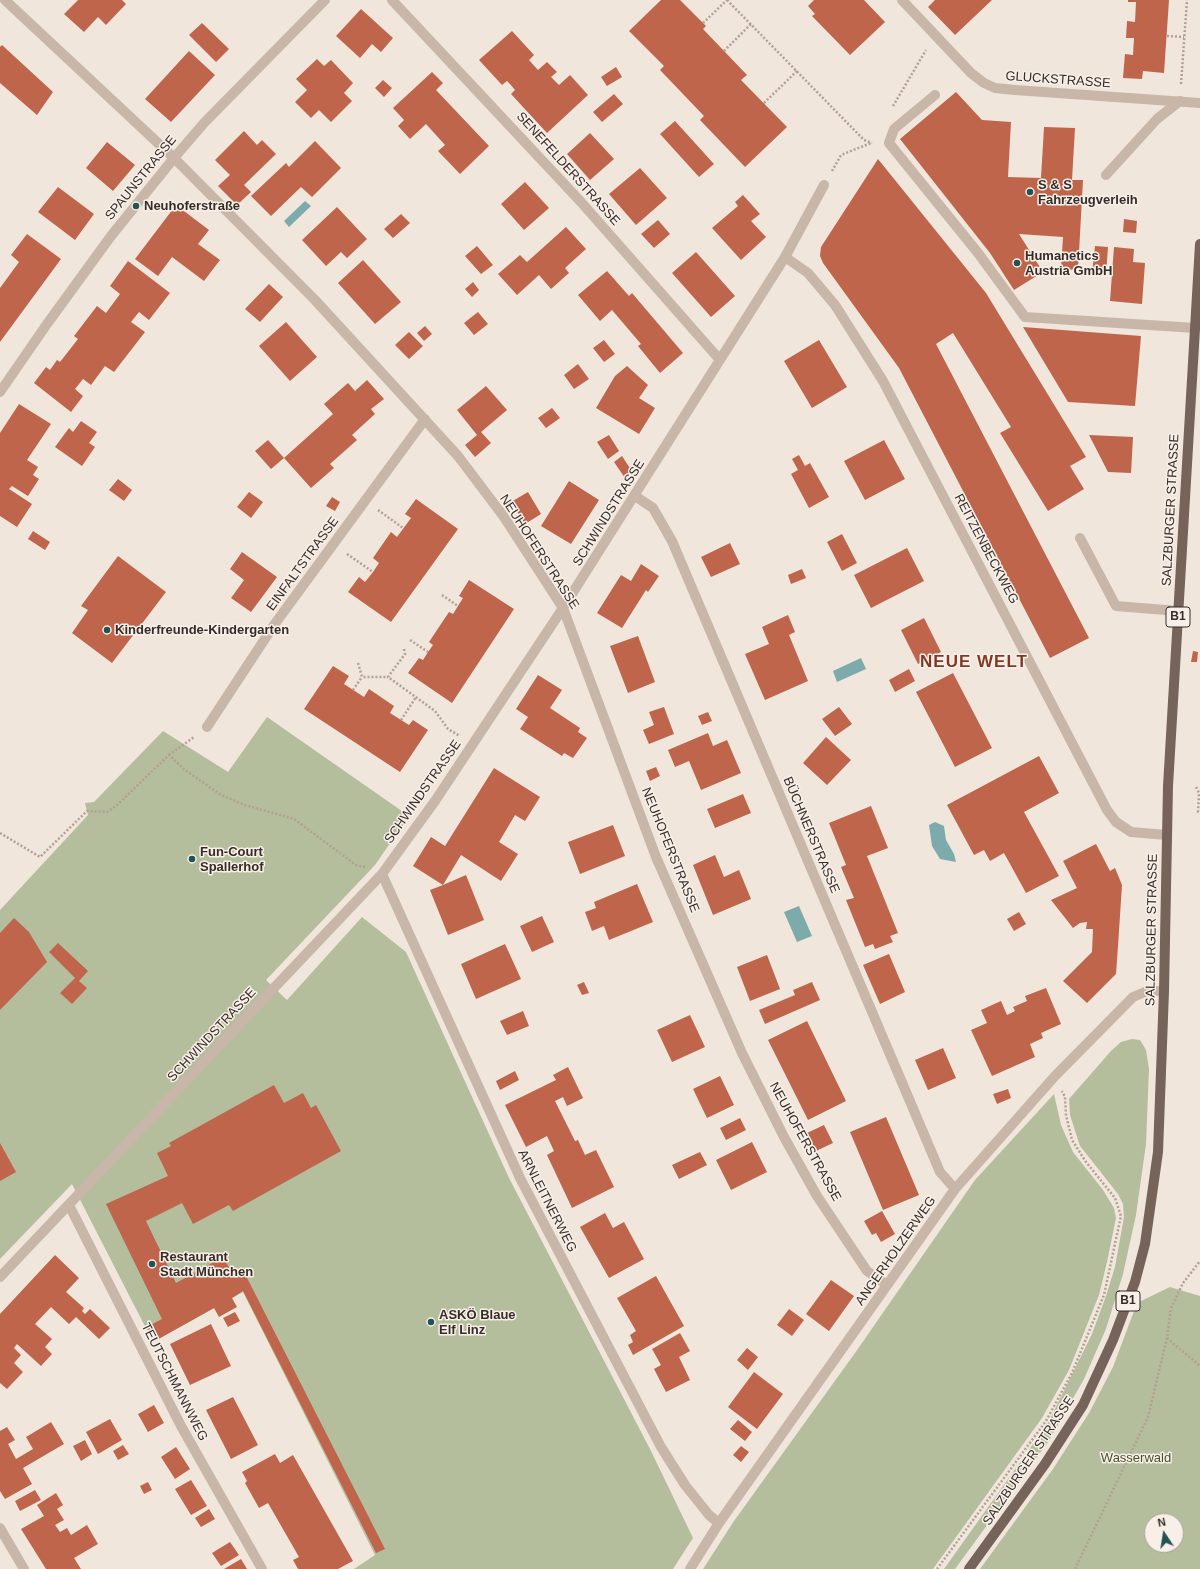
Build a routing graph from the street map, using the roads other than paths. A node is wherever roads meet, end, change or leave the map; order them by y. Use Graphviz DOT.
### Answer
graph roads {
  1 [pos="5,0"];
  2 [pos="325,0"];
  3 [pos="392,0"];
  4 [pos="902,0"];
  5 [pos="936,95"];
  6 [pos="1180,101"];
  7 [pos="1200,103"];
  8 [pos="174,158"];
  9 [pos="1106,175"];
  10 [pos="824,185"];
  11 [pos="1200,244"];
  12 [pos="785,257"];
  13 [pos="1195,328"];
  14 [pos="720,360"];
  15 [pos="0,392"];
  16 [pos="425,419"];
  17 [pos="635,496"];
  18 [pos="1080,538"];
  19 [pos="563,608"];
  20 [pos="1178,611"];
  21 [pos="207,727"];
  22 [pos="1167,835"];
  23 [pos="382,874"];
  24 [pos="1164,991"];
  25 [pos="955,1189"];
  26 [pos="69,1205"];
  27 [pos="0,1278"];
  28 [pos="887,1285"];
  29 [pos="719,1523"];
  30 [pos="0,1528"];
  31 [pos="24,1569"];
  32 [pos="262,1569"];
  33 [pos="690,1569"];
  34 [pos="969,1569"];
  1 -- 8 [label="street, NEUHOFERSTRASSE"];
  2 -- 8 [label="street, SPAUNSTRASSE"];
  3 -- 14 [label="street, SENEFELDERSTRASSE"];
  4 -- 6 [label="street, GLUCKSTRASSE"];
  5 -- 13 [label="street"];
  6 -- 7 [label="street, GLUCKSTRASSE"];
  6 -- 9 [label="street"];
  8 -- 15 [label="street, SPAUNSTRASSE"];
  8 -- 16 [label="street, NEUHOFERSTRASSE"];
  10 -- 12 [label="street, SCHWINDSTRASSE"];
  11 -- 13 [label="main road, SALZBURGER STRASSE / B1"];
  12 -- 14 [label="street, SCHWINDSTRASSE"];
  12 -- 22 [label="street, REITZENBECKWEG"];
  13 -- 20 [label="main road, SALZBURGER STRASSE / B1"];
  14 -- 17 [label="street, SCHWINDSTRASSE"];
  16 -- 19 [label="street, NEUHOFERSTRASSE"];
  16 -- 21 [label="street, EINFALTSTRASSE"];
  17 -- 19 [label="street, SCHWINDSTRASSE"];
  17 -- 25 [label="street, BÜCHNERSTRASSE"];
  18 -- 20 [label="street"];
  19 -- 23 [label="street, SCHWINDSTRASSE"];
  19 -- 28 [label="street, NEUHOFERSTRASSE"];
  20 -- 22 [label="main road, SALZBURGER STRASSE / B1"];
  22 -- 24 [label="main road, SALZBURGER STRASSE / B1"];
  23 -- 26 [label="street, SCHWINDSTRASSE"];
  23 -- 29 [label="street, ARNLEITNERWEG"];
  24 -- 25 [label="street, ANGERHOLZERWEG"];
  24 -- 34 [label="main road, SALZBURGER STRASSE / B1"];
  25 -- 28 [label="street, ANGERHOLZERWEG"];
  26 -- 27 [label="street, SCHWINDSTRASSE"];
  26 -- 32 [label="street, TEUTSCHMANNWEG"];
  28 -- 29 [label="street, ANGERHOLZERWEG"];
  29 -- 33 [label="street, ANGERHOLZERWEG"];
  30 -- 31 [label="street"];
}
